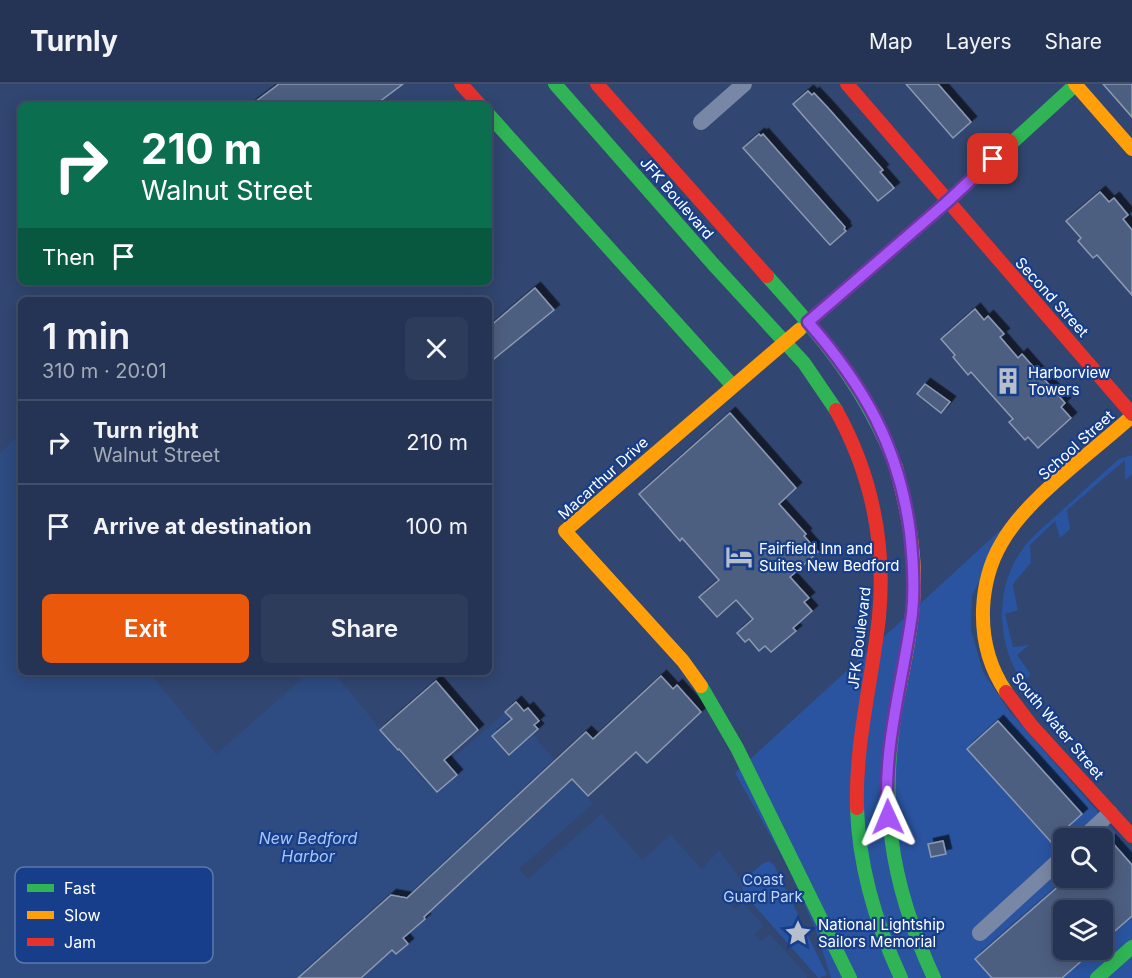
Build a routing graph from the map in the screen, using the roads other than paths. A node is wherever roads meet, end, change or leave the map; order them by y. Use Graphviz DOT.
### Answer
graph roads {
  1 [pos="461,84"];
  2 [pos="555,84"];
  3 [pos="597,84"];
  4 [pos="744,84"];
  5 [pos="847,84"];
  6 [pos="1075,84"];
  7 [pos="477,102"];
  8 [pos="492,118"];
  9 [pos="701,122"];
  10 [pos="1132,149"];
  11 [pos="947,202"];
  12 [pos="808,322"];
  13 [pos="784,343"];
  14 [pos="733,386"];
  15 [pos="1132,415"];
  16 [pos="1041,498"];
  17 [pos="1110,813"];
  18 [pos="1094,828"];
  19 [pos="1132,836"];
  20 [pos="1053,866"];
  21 [pos="980,933"];
  22 [pos="1132,947"];
  23 [pos="850,978"];
  24 [pos="901,978"];
  25 [pos="934,978"];
  26 [pos="1097,978"];
  1 -- 7 [label="main road"];
  2 -- 13 [label="main road, JFK Boulevard"];
  3 -- 12 [label="main road, JFK Boulevard"];
  4 -- 9 [label="street"];
  5 -- 11 [label="main road, Second Street"];
  6 -- 10 [label="main road"];
  6 -- 11 [label="main road"];
  8 -- 14 [label="main road"];
  11 -- 12 [label="main road"];
  11 -- 15 [label="main road, Second Street"];
  12 -- 13 [label="main road"];
  12 -- 25 [label="main road, JFK Boulevard"];
  13 -- 14 [label="main road"];
  13 -- 24 [label="main road, JFK Boulevard"];
  14 -- 23 [label="main road, Macarthur Drive"];
  15 -- 16 [label="main road, School Street"];
  16 -- 17 [label="main road, South Water Street"];
  17 -- 18 [label="street"];
  17 -- 19 [label="main road, South Water Street"];
  20 -- 21 [label="street"];
  22 -- 26 [label="main road"];
}
